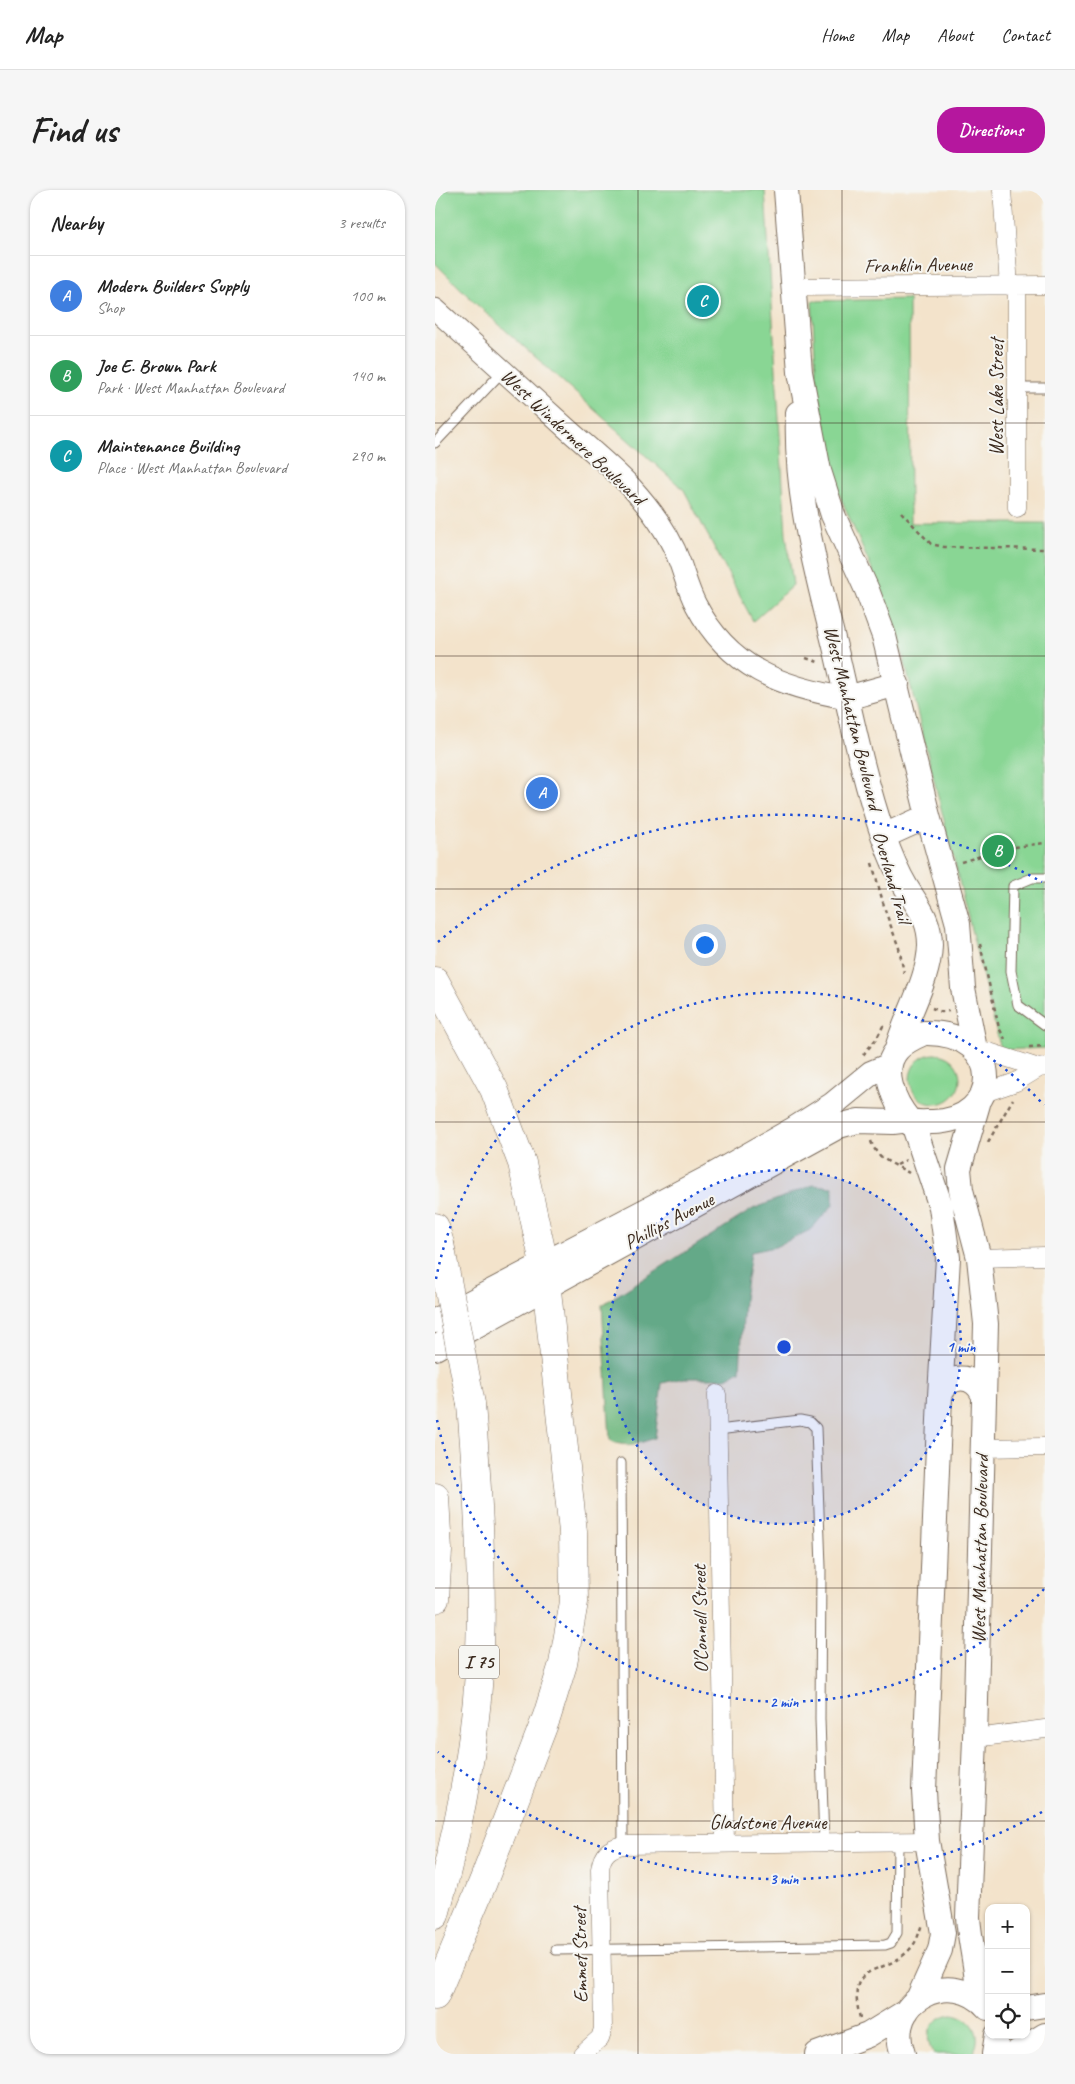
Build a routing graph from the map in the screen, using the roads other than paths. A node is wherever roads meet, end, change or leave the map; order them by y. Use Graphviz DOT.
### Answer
graph roads {
  1 [pos="786,190"];
  2 [pos="1002,190"];
  3 [pos="1013,285"];
  4 [pos="1045,285"];
  5 [pos="792,287"];
  6 [pos="435,309"];
  7 [pos="504,371"];
  8 [pos="800,372"];
  9 [pos="1017,388"];
  10 [pos="1045,388"];
  11 [pos="435,443"];
  12 [pos="1017,508"];
  13 [pos="897,684"];
  14 [pos="838,696"];
  15 [pos="928,816"];
  16 [pos="884,836"];
  17 [pos="1045,878"];
  18 [pos="435,981"];
  19 [pos="1045,1024"];
  20 [pos="977,1050"];
  21 [pos="894,1057"];
  22 [pos="1042,1067"];
  23 [pos="981,1098"];
  24 [pos="911,1120"];
  25 [pos="438,1235"];
  26 [pos="1045,1256"];
  27 [pos="979,1258"];
  28 [pos="545,1275"];
  29 [pos="435,1321"];
  30 [pos="435,1348"];
  31 [pos="717,1394"];
  32 [pos="983,1394"];
  33 [pos="940,1396"];
  34 [pos="718,1430"];
  35 [pos="1045,1447"];
  36 [pos="982,1448"];
  37 [pos="621,1463"];
  38 [pos="435,1498"];
  39 [pos="435,1599"];
  40 [pos="1045,1730"];
  41 [pos="975,1738"];
  42 [pos="927,1841"];
  43 [pos="824,1842"];
  44 [pos="898,1842"];
  45 [pos="725,1843"];
  46 [pos="616,1847"];
  47 [pos="435,1915"];
  48 [pos="556,1950"];
  49 [pos="601,1950"];
  50 [pos="440,1986"];
  51 [pos="984,2002"];
  52 [pos="913,2005"];
  53 [pos="1045,2005"];
  54 [pos="1030,2007"];
  55 [pos="1045,2035"];
  56 [pos="997,2039"];
  57 [pos="582,2054"];
  58 [pos="817,2054"];
  59 [pos="903,2054"];
  60 [pos="995,2054"];
  61 [pos="1014,2054"];
  1 -- 5 [label="main road, West Manhattan Boulevard"];
  2 -- 3 [label="street, West Lake Street"];
  3 -- 4 [label="street, Franklin Avenue"];
  3 -- 5 [label="street, Franklin Avenue"];
  3 -- 9 [label="street, West Lake Street"];
  5 -- 8 [label="main road, West Manhattan Boulevard"];
  6 -- 7 [label="street, West Windermere Boulevard"];
  7 -- 11 [label="lane"];
  7 -- 14 [label="street, West Windermere Boulevard"];
  8 -- 13 [label="main road, West Manhattan Boulevard"];
  8 -- 14 [label="main road, West Manhattan Boulevard"];
  9 -- 10 [label="lane"];
  9 -- 12 [label="street, West Lake Street"];
  13 -- 14 [label="main road"];
  13 -- 15 [label="main road, West Manhattan Boulevard"];
  14 -- 16 [label="main road, West Manhattan Boulevard"];
  15 -- 16 [label="main road"];
  15 -- 20 [label="main road, West Manhattan Boulevard"];
  16 -- 21 [label="main road, West Manhattan Boulevard"];
  17 -- 19 [label="lane"];
  18 -- 28 [label="highway"];
  20 -- 21 [label="main road"];
  20 -- 22 [label="street"];
  20 -- 23 [label="main road"];
  21 -- 24 [label="main road"];
  21 -- 28 [label="main road"];
  22 -- 23 [label="street"];
  23 -- 24 [label="main road"];
  23 -- 27 [label="main road, West Manhattan Boulevard"];
  24 -- 28 [label="main road, Phillips Avenue"];
  24 -- 33 [label="main road"];
  25 -- 47 [label="highway, I 75, bridge"];
  26 -- 27 [label="street"];
  27 -- 32 [label="main road, West Manhattan Boulevard"];
  28 -- 29 [label="main road"];
  28 -- 30 [label="main road, Phillips Avenue"];
  28 -- 50 [label="highway"];
  31 -- 34 [label="street, O'Connell Street"];
  32 -- 33 [label="main road"];
  32 -- 36 [label="main road, West Manhattan Boulevard"];
  33 -- 42 [label="main road"];
  34 -- 43 [label="lane"];
  34 -- 45 [label="street, O'Connell Street"];
  35 -- 36 [label="street"];
  36 -- 41 [label="main road, West Manhattan Boulevard"];
  37 -- 46 [label="lane"];
  38 -- 39 [label="highway"];
  40 -- 41 [label="street"];
  41 -- 51 [label="main road, West Manhattan Boulevard"];
  42 -- 44 [label="street, Gladstone Avenue"];
  42 -- 52 [label="main road"];
  43 -- 44 [label="street, Gladstone Avenue"];
  43 -- 45 [label="street, Gladstone Avenue"];
  44 -- 49 [label="lane"];
  45 -- 46 [label="street, Gladstone Avenue"];
  46 -- 49 [label="street, Emmet Street"];
  48 -- 49 [label="lane"];
  49 -- 57 [label="street, Emmet Street"];
  51 -- 52 [label="main road"];
  52 -- 58 [label="main road"];
  52 -- 59 [label="main road"];
  53 -- 54 [label="main road"];
  55 -- 61 [label="main road"];
  56 -- 60 [label="main road"];
}
